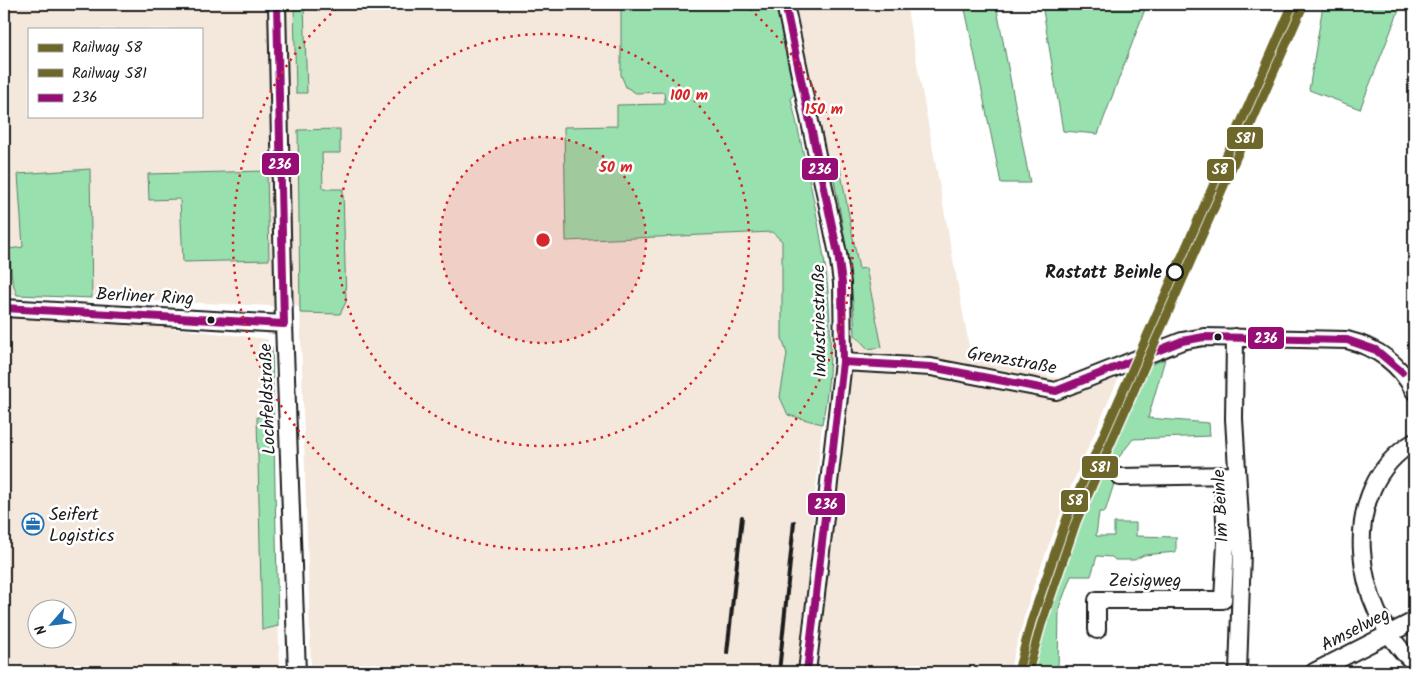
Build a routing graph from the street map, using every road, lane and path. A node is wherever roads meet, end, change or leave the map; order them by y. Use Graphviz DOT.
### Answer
graph roads {
  1 [pos="277,4"];
  2 [pos="785,4"];
  3 [pos="4,308"];
  4 [pos="284,324"];
  5 [pos="1235,337"];
  6 [pos="844,362"];
  7 [pos="1414,391"];
  8 [pos="1414,442"];
  9 [pos="1231,475"];
  10 [pos="1120,477"];
  11 [pos="1223,600"];
  12 [pos="1414,621"];
  13 [pos="1097,630"];
  14 [pos="1389,634"];
  15 [pos="1414,663"];
  16 [pos="297,672"];
  17 [pos="807,672"];
  18 [pos="1238,672"];
  19 [pos="1314,672"];
  1 -- 4 [label="street, Lochfeldstraße"];
  2 -- 6 [label="street, Industriestraße"];
  3 -- 4 [label="street, Berliner Ring"];
  4 -- 16 [label="street, Lochfeldstraße"];
  5 -- 6 [label="street, Grenzstraße"];
  5 -- 7 [label="street, Grenzstraße"];
  5 -- 9 [label="street, Im Beinle"];
  6 -- 17 [label="street, Industriestraße"];
  8 -- 14 [label="street"];
  9 -- 10 [label="street"];
  9 -- 11 [label="street, Im Beinle"];
  9 -- 18 [label="street, Im Beinle"];
  11 -- 13 [label="street, Zeisigweg"];
  12 -- 14 [label="street, Amselweg"];
  14 -- 15 [label="street"];
  14 -- 19 [label="street, Amselweg"];
}
